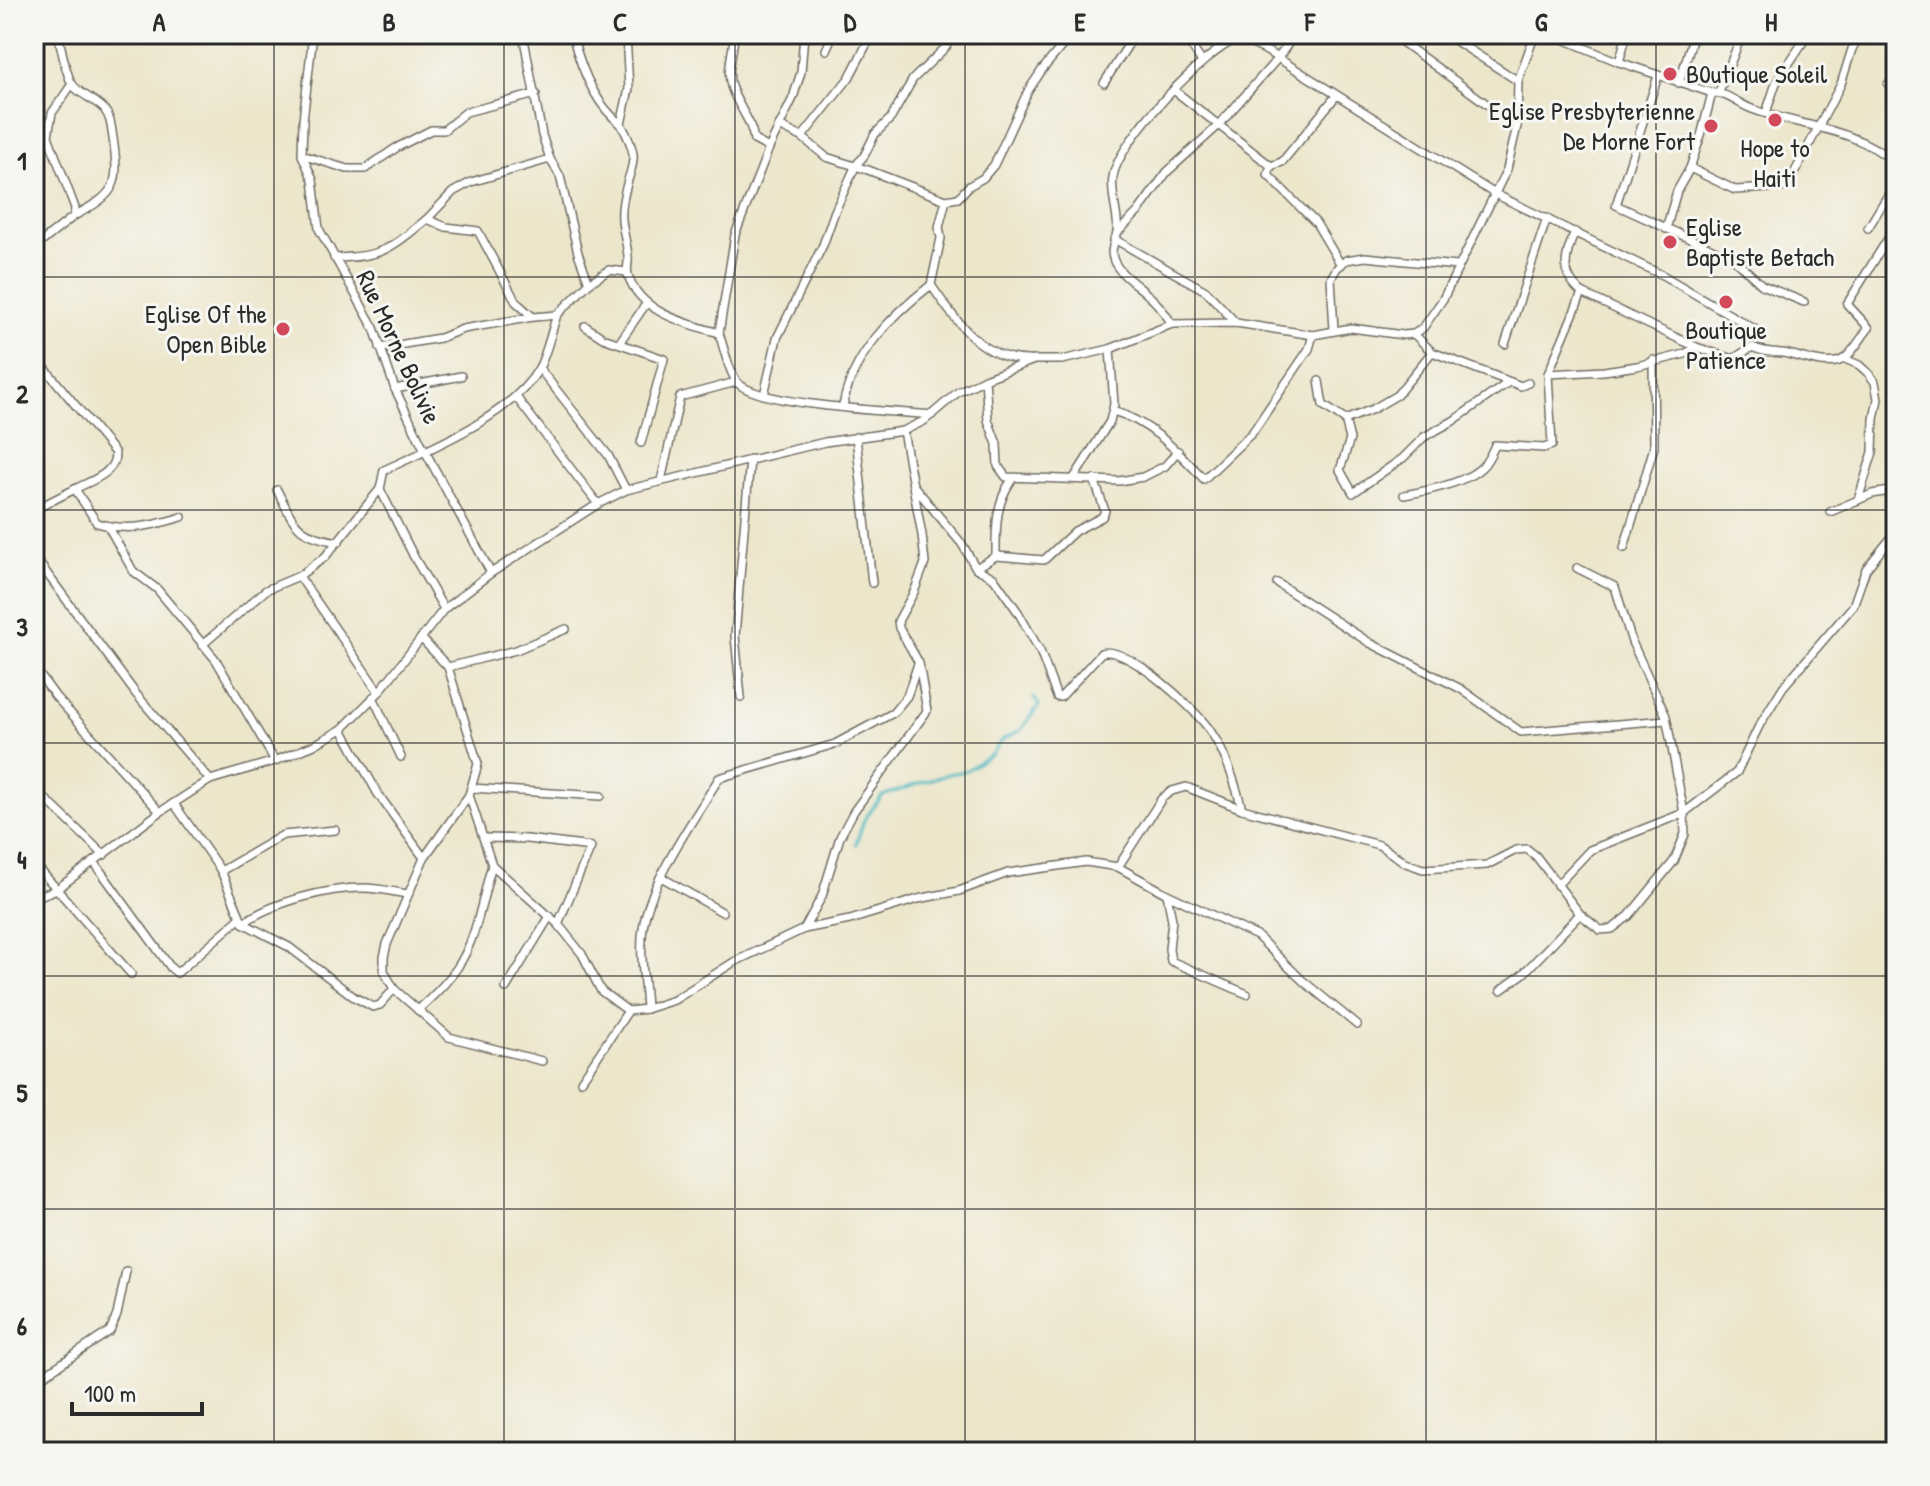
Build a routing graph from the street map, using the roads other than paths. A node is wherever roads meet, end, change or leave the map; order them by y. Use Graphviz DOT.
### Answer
graph roads {
  1 [pos="58,34"];
  2 [pos="313,34"];
  3 [pos="523,34"];
  4 [pos="572,34"];
  5 [pos="626,34"];
  6 [pos="734,34"];
  7 [pos="804,34"];
  8 [pos="833,34"];
  9 [pos="872,34"];
  10 [pos="952,34"];
  11 [pos="1072,34"];
  12 [pos="1135,34"];
  13 [pos="1193,34"];
  14 [pos="1295,34"];
  15 [pos="1391,34"];
  16 [pos="1445,34"];
  17 [pos="1535,34"];
  18 [pos="1551,34"];
  19 [pos="1627,34"];
  20 [pos="1694,34"];
  21 [pos="1742,34"];
  22 [pos="1860,34"];
  23 [pos="1239,36"];
  24 [pos="1805,39"];
  25 [pos="826,50"];
  26 [pos="1278,58"];
  27 [pos="1202,62"];
  28 [pos="1619,62"];
  29 [pos="1658,76"];
  30 [pos="1518,81"];
  31 [pos="1104,83"];
  32 [pos="1679,83"];
  33 [pos="72,84"];
  34 [pos="1888,84"];
  35 [pos="1175,91"];
  36 [pos="1896,92"];
  37 [pos="1715,93"];
  38 [pos="536,94"];
  39 [pos="1336,96"];
  40 [pos="1766,113"];
  41 [pos="621,124"];
  42 [pos="779,126"];
  43 [pos="1218,126"];
  44 [pos="1517,126"];
  45 [pos="1818,126"];
  46 [pos="802,137"];
  47 [pos="769,148"];
  48 [pos="302,155"];
  49 [pos="550,159"];
  50 [pos="1896,164"];
  51 [pos="856,165"];
  52 [pos="1271,166"];
  53 [pos="1690,168"];
  54 [pos="1896,182"];
  55 [pos="1495,194"];
  56 [pos="946,200"];
  57 [pos="74,216"];
  58 [pos="1547,218"];
  59 [pos="427,219"];
  60 [pos="1896,226"];
  61 [pos="1868,228"];
  62 [pos="1666,229"];
  63 [pos="1575,232"];
  64 [pos="1116,236"];
  65 [pos="34,248"];
  66 [pos="334,258"];
  67 [pos="1341,265"];
  68 [pos="1457,266"];
  69 [pos="627,272"];
  70 [pos="589,283"];
  71 [pos="931,285"];
  72 [pos="1582,293"];
  73 [pos="1804,302"];
  74 [pos="646,304"];
  75 [pos="557,315"];
  76 [pos="533,317"];
  77 [pos="1236,323"];
  78 [pos="1172,324"];
  79 [pos="585,326"];
  80 [pos="1334,330"];
  81 [pos="719,333"];
  82 [pos="1761,333"];
  83 [pos="1414,334"];
  84 [pos="1313,335"];
  85 [pos="619,343"];
  86 [pos="1505,344"];
  87 [pos="1696,347"];
  88 [pos="380,348"];
  89 [pos="1110,349"];
  90 [pos="1432,352"];
  91 [pos="34,355"];
  92 [pos="1845,359"];
  93 [pos="1034,360"];
  94 [pos="1653,360"];
  95 [pos="539,368"];
  96 [pos="1548,374"];
  97 [pos="461,376"];
  98 [pos="985,379"];
  99 [pos="1319,381"];
  100 [pos="736,382"];
  101 [pos="1509,382"];
  102 [pos="1528,383"];
  103 [pos="395,389"];
  104 [pos="764,395"];
  105 [pos="516,397"];
  106 [pos="843,406"];
  107 [pos="1113,411"];
  108 [pos="932,415"];
  109 [pos="1345,420"];
  110 [pos="903,431"];
  111 [pos="856,437"];
  112 [pos="641,443"];
  113 [pos="425,451"];
  114 [pos="1178,451"];
  115 [pos="750,459"];
  116 [pos="1013,478"];
  117 [pos="1074,478"];
  118 [pos="1094,479"];
  119 [pos="661,481"];
  120 [pos="913,485"];
  121 [pos="75,489"];
  122 [pos="380,489"];
  123 [pos="277,490"];
  124 [pos="626,490"];
  125 [pos="1896,490"];
  126 [pos="1404,495"];
  127 [pos="1858,500"];
  128 [pos="598,504"];
  129 [pos="34,510"];
  130 [pos="1830,512"];
  131 [pos="182,517"];
  132 [pos="108,526"];
  133 [pos="1896,532"];
  134 [pos="339,542"];
  135 [pos="1624,548"];
  136 [pos="34,556"];
  137 [pos="996,556"];
  138 [pos="976,568"];
  139 [pos="1577,568"];
  140 [pos="491,573"];
  141 [pos="299,576"];
  142 [pos="872,583"];
  143 [pos="1277,583"];
  144 [pos="444,609"];
  145 [pos="566,629"];
  146 [pos="421,638"];
  147 [pos="202,645"];
  148 [pos="919,663"];
  149 [pos="34,667"];
  150 [pos="448,667"];
  151 [pos="376,695"];
  152 [pos="741,697"];
  153 [pos="1666,720"];
  154 [pos="342,729"];
  155 [pos="401,757"];
  156 [pos="275,761"];
  157 [pos="210,780"];
  158 [pos="34,788"];
  159 [pos="470,791"];
  160 [pos="601,796"];
  161 [pos="175,805"];
  162 [pos="1242,809"];
  163 [pos="160,812"];
  164 [pos="1684,813"];
  165 [pos="335,830"];
  166 [pos="485,838"];
  167 [pos="104,855"];
  168 [pos="424,858"];
  169 [pos="94,862"];
  170 [pos="34,863"];
  171 [pos="492,865"];
  172 [pos="1118,867"];
  173 [pos="221,871"];
  174 [pos="661,877"];
  175 [pos="1557,885"];
  176 [pos="57,889"];
  177 [pos="408,894"];
  178 [pos="1167,894"];
  179 [pos="34,898"];
  180 [pos="722,912"];
  181 [pos="1580,914"];
  182 [pos="550,916"];
  183 [pos="241,921"];
  184 [pos="558,924"];
  185 [pos="804,929"];
  186 [pos="131,974"];
  187 [pos="506,988"];
  188 [pos="394,989"];
  189 [pos="1501,990"];
  190 [pos="1247,994"];
  191 [pos="646,1009"];
  192 [pos="418,1010"];
  193 [pos="628,1011"];
  194 [pos="1357,1025"];
  195 [pos="542,1061"];
  196 [pos="581,1081"];
  197 [pos="126,1271"];
  198 [pos="34,1382"];
  1 -- 33 [label="street"];
  2 -- 48 [label="street, Rue Morne Bolivie"];
  3 -- 38 [label="street"];
  4 -- 41 [label="street"];
  5 -- 41 [label="street"];
  6 -- 47 [label="street"];
  7 -- 42 [label="street"];
  8 -- 25 [label="street"];
  9 -- 46 [label="street"];
  10 -- 51 [label="street"];
  11 -- 56 [label="street"];
  12 -- 31 [label="street"];
  13 -- 27 [label="street"];
  14 -- 26 [label="street"];
  15 -- 44 [label="street"];
  16 -- 30 [label="street"];
  17 -- 30 [label="street"];
  18 -- 28 [label="street"];
  19 -- 28 [label="street"];
  20 -- 32 [label="street"];
  21 -- 37 [label="street"];
  22 -- 45 [label="street"];
  23 -- 26 [label="street"];
  23 -- 27 [label="street"];
  24 -- 40 [label="street"];
  26 -- 39 [label="street"];
  26 -- 43 [label="street"];
  27 -- 35 [label="street"];
  28 -- 29 [label="street"];
  29 -- 32 [label="street"];
  29 -- 62 [label="street"];
  30 -- 44 [label="street"];
  32 -- 37 [label="street"];
  33 -- 57 [label="street"];
  33 -- 57 [label="street"];
  34 -- 36 [label="street"];
  35 -- 43 [label="street"];
  35 -- 64 [label="street"];
  37 -- 40 [label="street"];
  37 -- 53 [label="street"];
  38 -- 48 [label="street"];
  38 -- 49 [label="street"];
  39 -- 52 [label="street"];
  39 -- 55 [label="street"];
  40 -- 45 [label="street"];
  41 -- 69 [label="street"];
  42 -- 46 [label="street"];
  42 -- 47 [label="street"];
  43 -- 52 [label="street"];
  43 -- 64 [label="street"];
  44 -- 55 [label="street"];
  45 -- 50 [label="street"];
  45 -- 53 [label="street"];
  46 -- 51 [label="street"];
  47 -- 81 [label="street"];
  48 -- 66 [label="street, Rue Morne Bolivie"];
  49 -- 59 [label="street"];
  49 -- 70 [label="street"];
  51 -- 56 [label="street"];
  51 -- 104 [label="street"];
  52 -- 67 [label="street"];
  53 -- 62 [label="street"];
  54 -- 61 [label="street"];
  55 -- 58 [label="street"];
  55 -- 68 [label="street"];
  56 -- 71 [label="street"];
  57 -- 65 [label="street"];
  58 -- 63 [label="street"];
  58 -- 86 [label="street"];
  59 -- 66 [label="street"];
  59 -- 76 [label="street"];
  60 -- 92 [label="street"];
  62 -- 73 [label="street"];
  63 -- 72 [label="street"];
  63 -- 82 [label="street"];
  64 -- 77 [label="street"];
  64 -- 78 [label="street"];
  66 -- 88 [label="street, Rue Morne Bolivie"];
  67 -- 68 [label="street"];
  67 -- 80 [label="street"];
  68 -- 83 [label="street"];
  69 -- 70 [label="street"];
  69 -- 74 [label="street"];
  70 -- 75 [label="street"];
  71 -- 93 [label="street"];
  71 -- 106 [label="street"];
  72 -- 87 [label="street"];
  72 -- 96 [label="street"];
  74 -- 81 [label="street"];
  74 -- 85 [label="street"];
  75 -- 76 [label="street"];
  75 -- 95 [label="street"];
  76 -- 88 [label="street"];
  77 -- 78 [label="street"];
  77 -- 84 [label="street"];
  78 -- 89 [label="street"];
  79 -- 85 [label="street"];
  80 -- 83 [label="street"];
  80 -- 84 [label="street"];
  81 -- 100 [label="street"];
  83 -- 90 [label="street"];
  84 -- 114 [label="street"];
  85 -- 112 [label="street"];
  87 -- 92 [label="street"];
  87 -- 94 [label="street"];
  88 -- 103 [label="street, Rue Morne Bolivie"];
  89 -- 93 [label="street"];
  89 -- 107 [label="street"];
  90 -- 101 [label="street"];
  90 -- 109 [label="street"];
  91 -- 121 [label="street"];
  92 -- 127 [label="street"];
  93 -- 98 [label="street"];
  94 -- 96 [label="street"];
  94 -- 135 [label="street"];
  95 -- 105 [label="street"];
  95 -- 124 [label="street"];
  96 -- 126 [label="street"];
  97 -- 103 [label="street"];
  98 -- 108 [label="street"];
  98 -- 116 [label="street"];
  99 -- 109 [label="street"];
  100 -- 104 [label="street"];
  100 -- 119 [label="street"];
  101 -- 102 [label="street"];
  101 -- 109 [label="street"];
  103 -- 113 [label="street, Rue Morne Bolivie"];
  104 -- 106 [label="street"];
  105 -- 113 [label="street"];
  105 -- 128 [label="street"];
  106 -- 108 [label="street"];
  107 -- 114 [label="street"];
  107 -- 117 [label="street"];
  108 -- 110 [label="street"];
  110 -- 111 [label="street"];
  110 -- 120 [label="street"];
  111 -- 115 [label="street"];
  111 -- 142 [label="street"];
  113 -- 122 [label="street"];
  113 -- 140 [label="street, Rue Morne Bolivie"];
  114 -- 118 [label="street"];
  115 -- 119 [label="street"];
  115 -- 152 [label="street"];
  116 -- 117 [label="street"];
  116 -- 137 [label="street"];
  117 -- 118 [label="street"];
  118 -- 137 [label="street"];
  119 -- 124 [label="street"];
  120 -- 138 [label="street"];
  120 -- 148 [label="street"];
  121 -- 129 [label="street"];
  121 -- 132 [label="street"];
  122 -- 134 [label="street"];
  122 -- 144 [label="street"];
  123 -- 134 [label="street"];
  124 -- 128 [label="street"];
  125 -- 127 [label="street"];
  127 -- 130 [label="street"];
  128 -- 140 [label="street"];
  131 -- 132 [label="street"];
  132 -- 147 [label="street"];
  133 -- 164 [label="street"];
  134 -- 141 [label="street"];
  136 -- 157 [label="street"];
  137 -- 138 [label="street"];
  138 -- 162 [label="street"];
  139 -- 153 [label="street"];
  140 -- 144 [label="street"];
  141 -- 147 [label="street"];
  141 -- 151 [label="street"];
  143 -- 153 [label="street"];
  144 -- 146 [label="street"];
  145 -- 150 [label="street"];
  146 -- 150 [label="street"];
  146 -- 151 [label="street"];
  147 -- 156 [label="street"];
  148 -- 174 [label="street"];
  148 -- 185 [label="street"];
  149 -- 163 [label="street"];
  150 -- 159 [label="street"];
  151 -- 154 [label="street"];
  151 -- 155 [label="street"];
  153 -- 164 [label="street"];
  154 -- 156 [label="street"];
  154 -- 168 [label="street"];
  156 -- 157 [label="street"];
  157 -- 161 [label="street"];
  158 -- 167 [label="street"];
  159 -- 160 [label="street"];
  159 -- 166 [label="street"];
  159 -- 168 [label="street"];
  161 -- 163 [label="street"];
  161 -- 173 [label="street"];
  162 -- 172 [label="street"];
  162 -- 175 [label="street"];
  163 -- 167 [label="street"];
  164 -- 175 [label="street"];
  164 -- 181 [label="street"];
  165 -- 173 [label="street"];
  166 -- 171 [label="street"];
  166 -- 184 [label="street"];
  167 -- 169 [label="street"];
  168 -- 177 [label="street"];
  169 -- 176 [label="street"];
  169 -- 183 [label="street"];
  170 -- 176 [label="street"];
  171 -- 182 [label="street"];
  171 -- 192 [label="street"];
  172 -- 178 [label="street"];
  172 -- 185 [label="street"];
  173 -- 183 [label="street"];
  174 -- 180 [label="street"];
  174 -- 191 [label="street"];
  175 -- 181 [label="street"];
  176 -- 179 [label="street"];
  176 -- 186 [label="street"];
  177 -- 183 [label="street"];
  177 -- 188 [label="street"];
  178 -- 190 [label="street"];
  178 -- 194 [label="street"];
  181 -- 189 [label="street"];
  182 -- 184 [label="street"];
  182 -- 187 [label="street"];
  183 -- 188 [label="street"];
  184 -- 193 [label="street"];
  185 -- 191 [label="street"];
  188 -- 192 [label="street"];
  191 -- 193 [label="street"];
  192 -- 195 [label="street"];
  193 -- 196 [label="street"];
  197 -- 198 [label="street"];
}
